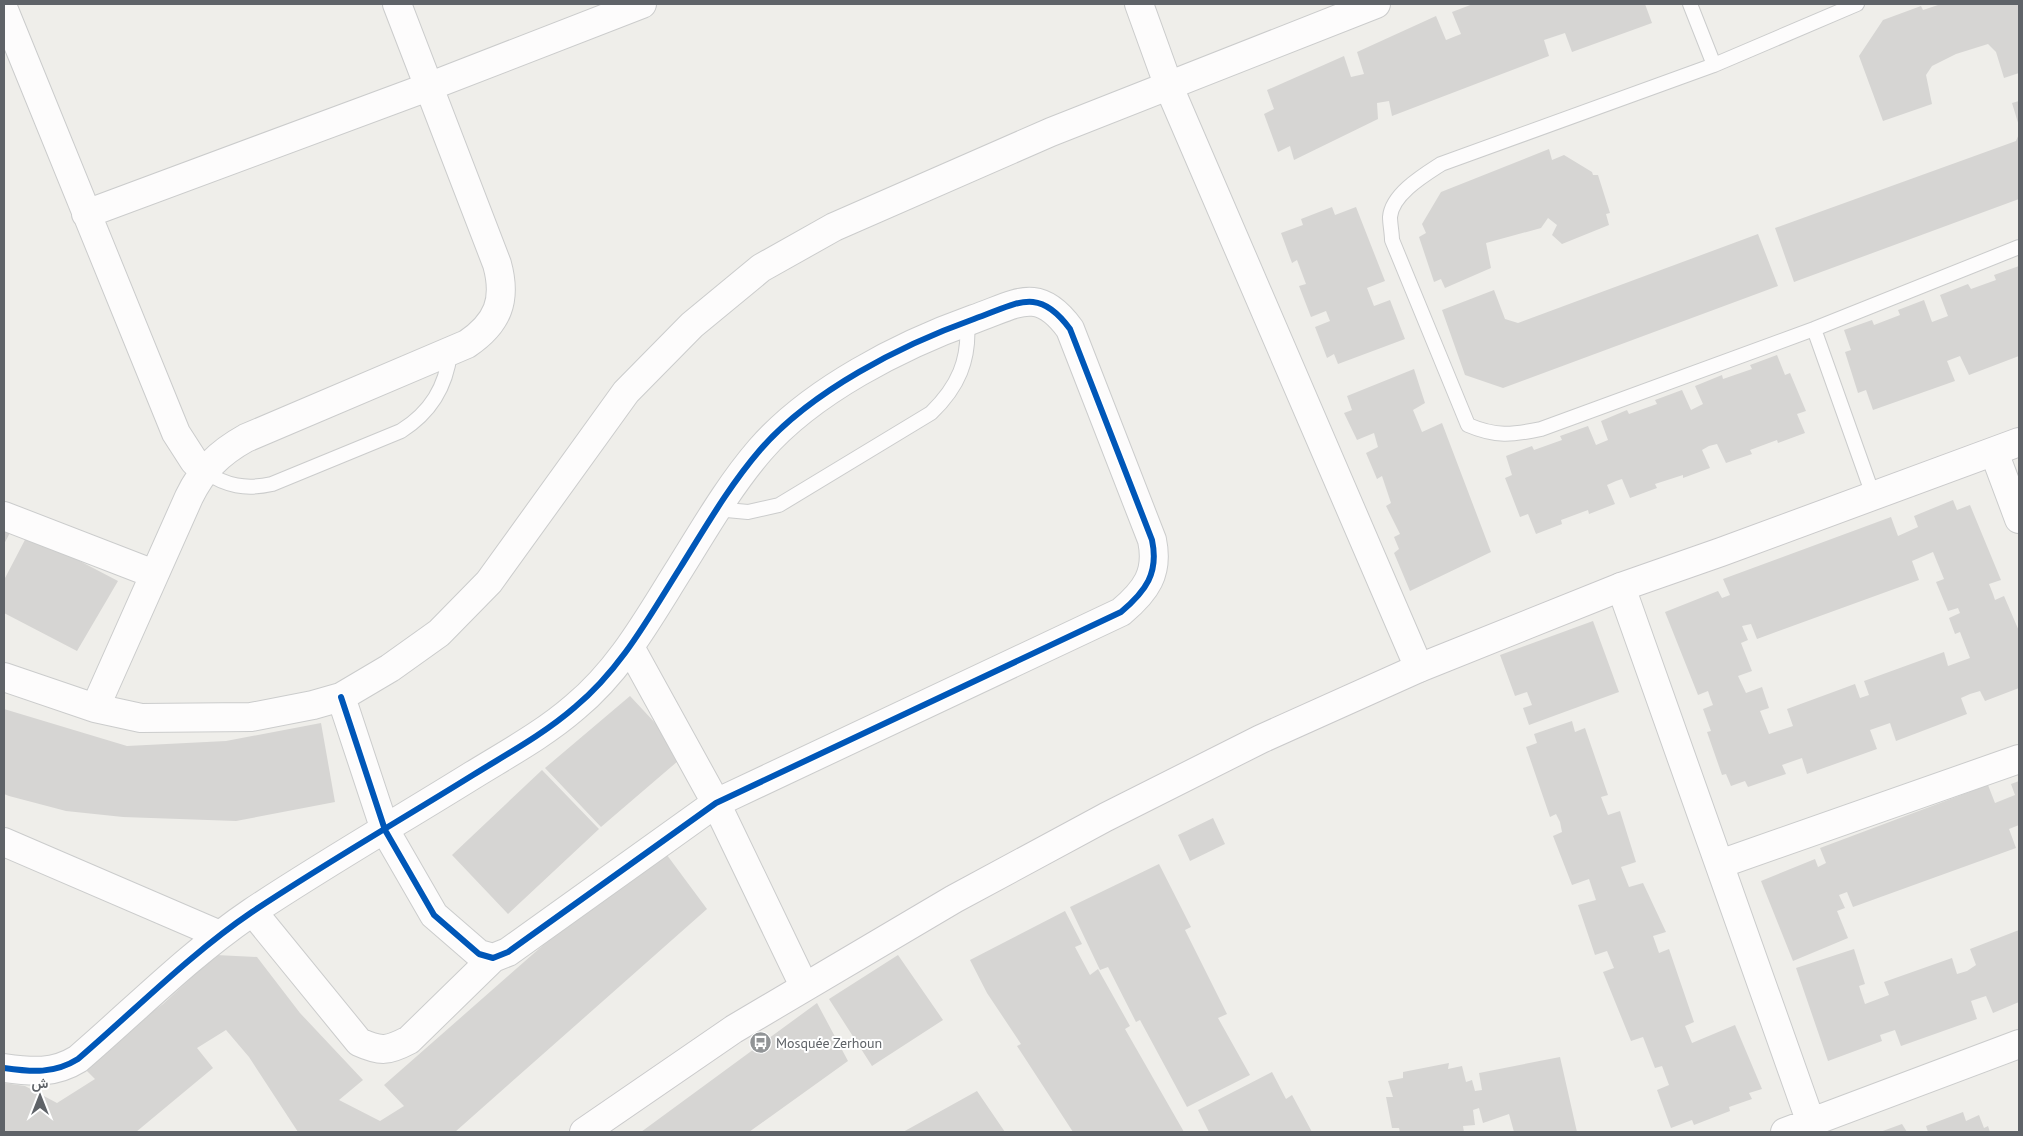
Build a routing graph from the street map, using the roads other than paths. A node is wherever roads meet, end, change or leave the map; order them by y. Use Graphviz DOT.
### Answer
graph roads {
  1 [pos="397,4"];
  2 [pos="642,4"];
  3 [pos="1139,4"];
  4 [pos="1376,4"];
  5 [pos="1690,4"];
  6 [pos="1857,4"];
  7 [pos="4,10"];
  8 [pos="1714,65"];
  9 [pos="428,87"];
  10 [pos="1169,87"];
  11 [pos="86,214"];
  12 [pos="2019,247"];
  13 [pos="967,322"];
  14 [pos="1814,329"];
  15 [pos="450,353"];
  16 [pos="2019,442"];
  17 [pos="1994,452"];
  18 [pos="204,470"];
  19 [pos="1873,495"];
  20 [pos="716,509"];
  21 [pos="4,516"];
  22 [pos="2019,519"];
  23 [pos="154,574"];
  24 [pos="1621,587"];
  25 [pos="630,647"];
  26 [pos="1419,668"];
  27 [pos="4,677"];
  28 [pos="341,697"];
  29 [pos="95,708"];
  30 [pos="2019,759"];
  31 [pos="716,804"];
  32 [pos="385,830"];
  33 [pos="4,842"];
  34 [pos="1720,864"];
  35 [pos="252,912"];
  36 [pos="220,935"];
  37 [pos="493,958"];
  38 [pos="804,986"];
  39 [pos="2019,1044"];
  40 [pos="4,1068"];
  41 [pos="1811,1123"];
  42 [pos="584,1132"];
  43 [pos="1785,1132"];
  1 -- 9 [label="street"];
  2 -- 9 [label="street"];
  3 -- 10 [label="street"];
  4 -- 10 [label="street"];
  5 -- 8 [label="lane"];
  6 -- 8 [label="lane"];
  7 -- 11 [label="street"];
  8 -- 14 [label="lane"];
  9 -- 11 [label="street"];
  9 -- 15 [label="street"];
  10 -- 26 [label="street"];
  10 -- 28 [label="street"];
  11 -- 18 [label="street"];
  12 -- 14 [label="lane"];
  13 -- 20 [label="street"];
  13 -- 20 [label="lane"];
  13 -- 31 [label="street"];
  14 -- 19 [label="lane"];
  15 -- 18 [label="street"];
  15 -- 18 [label="lane"];
  16 -- 17 [label="street"];
  17 -- 19 [label="street"];
  17 -- 22 [label="street"];
  18 -- 23 [label="street"];
  19 -- 24 [label="street"];
  20 -- 25 [label="street"];
  21 -- 23 [label="street"];
  23 -- 29 [label="street"];
  24 -- 26 [label="street"];
  24 -- 34 [label="street"];
  25 -- 31 [label="street"];
  25 -- 32 [label="street"];
  26 -- 38 [label="street"];
  27 -- 29 [label="street"];
  28 -- 29 [label="street"];
  28 -- 32 [label="street"];
  30 -- 34 [label="street"];
  31 -- 37 [label="street"];
  31 -- 38 [label="street"];
  32 -- 35 [label="street"];
  32 -- 37 [label="street"];
  33 -- 36 [label="street"];
  34 -- 41 [label="street"];
  35 -- 36 [label="street"];
  35 -- 37 [label="street"];
  36 -- 40 [label="street"];
  38 -- 42 [label="street"];
  39 -- 41 [label="street"];
  41 -- 43 [label="street"];
}
